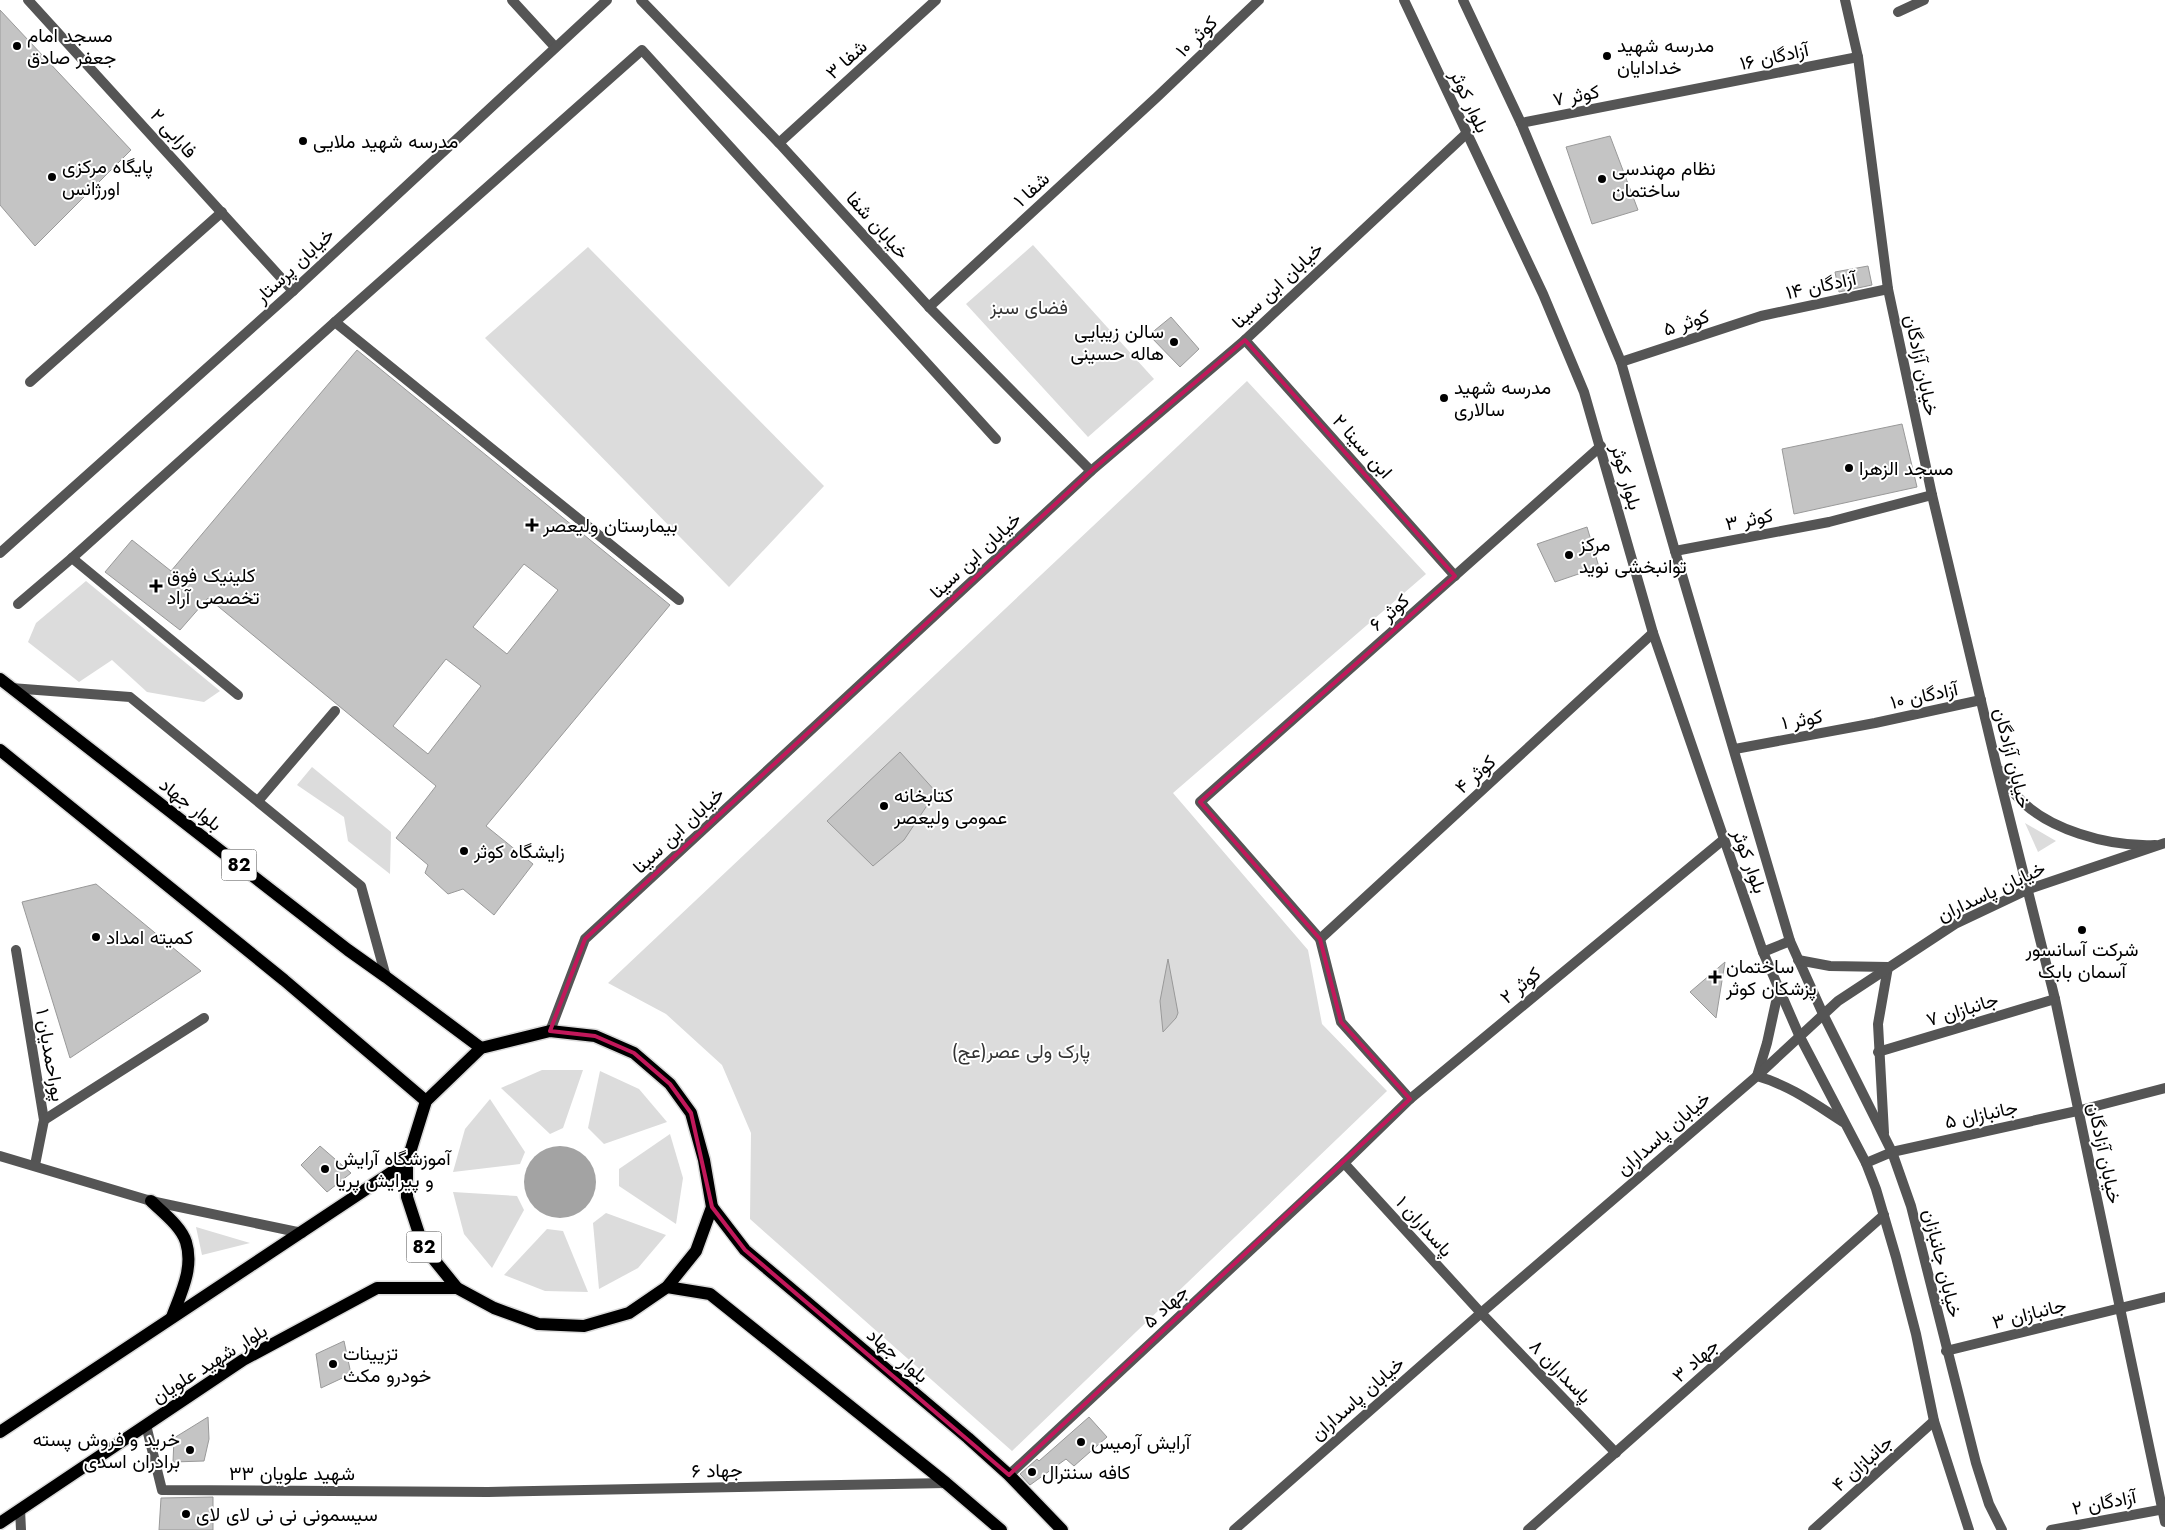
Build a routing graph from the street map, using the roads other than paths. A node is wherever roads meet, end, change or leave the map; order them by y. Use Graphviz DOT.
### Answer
graph roads {
  1 [pos="28,0"];
  2 [pos="512,0"];
  3 [pos="607,0"];
  4 [pos="641,0"];
  5 [pos="936,0"];
  6 [pos="1259,0"];
  7 [pos="1404,0"];
  8 [pos="1463,0"];
  9 [pos="1845,0"];
  10 [pos="1924,0"];
  11 [pos="1898,12"];
  12 [pos="555,46"];
  13 [pos="1858,57"];
  14 [pos="1696,90"];
  15 [pos="1157,97"];
  16 [pos="1521,123"];
  17 [pos="1466,134"];
  18 [pos="779,143"];
  19 [pos="222,212"];
  20 [pos="1888,289"];
  21 [pos="293,291"];
  22 [pos="929,307"];
  23 [pos="1761,316"];
  24 [pos="335,322"];
  25 [pos="1245,340"];
  26 [pos="1622,362"];
  27 [pos="30,382"];
  28 [pos="996,439"];
  29 [pos="1600,446"];
  30 [pos="1091,471"];
  31 [pos="1932,496"];
  32 [pos="1674,551"];
  33 [pos="0,552"];
  34 [pos="72,558"];
  35 [pos="1455,576"];
  36 [pos="679,600"];
  37 [pos="18,604"];
  38 [pos="1653,633"];
  39 [pos="0,679"];
  40 [pos="11,688"];
  41 [pos="238,695"];
  42 [pos="1981,700"];
  43 [pos="335,711"];
  44 [pos="1875,723"];
  45 [pos="1735,749"];
  46 [pos="0,750"];
  47 [pos="1996,764"];
  48 [pos="258,801"];
  49 [pos="1723,840"];
  50 [pos="2163,844"];
  51 [pos="2029,889"];
  52 [pos="1320,939"];
  53 [pos="1790,941"];
  54 [pos="16,950"];
  55 [pos="1764,952"];
  56 [pos="1798,960"];
  57 [pos="1888,967"];
  58 [pos="386,976"];
  59 [pos="1779,988"];
  60 [pos="2055,999"];
  61 [pos="1823,1014"];
  62 [pos="204,1018"];
  63 [pos="550,1032"];
  64 [pos="1799,1035"];
  65 [pos="480,1048"];
  66 [pos="1878,1052"];
  67 [pos="1757,1076"];
  68 [pos="2165,1088"];
  69 [pos="1410,1098"];
  70 [pos="426,1101"];
  71 [pos="2077,1111"];
  72 [pos="44,1120"];
  73 [pos="1844,1123"];
  74 [pos="1884,1136"];
  75 [pos="1892,1152"];
  76 [pos="0,1156"];
  77 [pos="407,1162"];
  78 [pos="1344,1163"];
  79 [pos="1866,1163"];
  80 [pos="35,1165"];
  81 [pos="151,1200"];
  82 [pos="712,1207"];
  83 [pos="1884,1215"];
  84 [pos="302,1233"];
  85 [pos="668,1287"];
  86 [pos="457,1288"];
  87 [pos="2165,1298"];
  88 [pos="2120,1309"];
  89 [pos="1481,1313"];
  90 [pos="172,1317"];
  91 [pos="1946,1351"];
  92 [pos="1934,1421"];
  93 [pos="146,1425"];
  94 [pos="0,1432"];
  95 [pos="1616,1453"];
  96 [pos="1009,1474"];
  97 [pos="946,1483"];
  98 [pos="488,1492"];
  99 [pos="20,1508"];
  100 [pos="2164,1509"];
  101 [pos="2165,1522"];
  102 [pos="0,1523"];
  103 [pos="21,1530"];
  104 [pos="1002,1530"];
  105 [pos="1062,1530"];
  106 [pos="1234,1530"];
  107 [pos="1528,1530"];
  108 [pos="1813,1530"];
  109 [pos="1969,1530"];
  110 [pos="2002,1530"];
  111 [pos="2052,1530"];
  1 -- 19 [label="street, فارابی ۲"];
  2 -- 12 [label="street"];
  3 -- 12 [label="street, خیابان پرستار"];
  4 -- 18 [label="street, خیابان شفا"];
  5 -- 18 [label="street, شفا ۳"];
  6 -- 15 [label="street, کوثر ۱۰"];
  7 -- 17 [label="street, بلوار کوثر"];
  8 -- 16 [label="street, بلوار کوثر"];
  9 -- 13 [label="street, خیابان آزادگان"];
  10 -- 11 [label="street"];
  12 -- 21 [label="street, خیابان پرستار"];
  13 -- 14 [label="street, آزادگان ۱۶"];
  13 -- 20 [label="street, خیابان آزادگان"];
  14 -- 16 [label="street, کوثر ۷"];
  15 -- 22 [label="street, شفا ۱"];
  16 -- 26 [label="street, بلوار کوثر"];
  17 -- 25 [label="street, خیابان ابن سینا"];
  17 -- 29 [label="street, بلوار کوثر"];
  18 -- 22 [label="street, خیابان شفا"];
  19 -- 21 [label="street, فارابی ۲"];
  19 -- 27 [label="street"];
  20 -- 23 [label="street, آزادگان ۱۴"];
  20 -- 31 [label="street, خیابان آزادگان"];
  21 -- 33 [label="street, خیابان پرستار"];
  22 -- 30 [label="street, خیابان شفا"];
  23 -- 26 [label="street, کوثر ۵"];
  24 -- 28 [label="street"];
  24 -- 34 [label="street"];
  24 -- 36 [label="street"];
  25 -- 30 [label="street, خیابان ابن سینا"];
  25 -- 35 [label="street, ابن سینا ۲"];
  26 -- 32 [label="street, بلوار کوثر"];
  29 -- 35 [label="street, کوثر ۶"];
  29 -- 38 [label="street, بلوار کوثر"];
  30 -- 63 [label="street, خیابان ابن سینا"];
  31 -- 32 [label="street, کوثر ۳"];
  31 -- 42 [label="street, خیابان آزادگان"];
  32 -- 45 [label="street, بلوار کوثر"];
  34 -- 37 [label="street"];
  34 -- 41 [label="street"];
  35 -- 52 [label="street, کوثر ۶"];
  38 -- 49 [label="street, بلوار کوثر"];
  38 -- 52 [label="street, کوثر ۴"];
  39 -- 40 [label="main road, بلوار جهاد / 82"];
  40 -- 48 [label="street"];
  40 -- 58 [label="main road, بلوار جهاد / 82"];
  42 -- 44 [label="street, آزادگان ۱۰"];
  42 -- 47 [label="street, خیابان آزادگان"];
  43 -- 48 [label="street"];
  44 -- 45 [label="street, کوثر ۱"];
  45 -- 53 [label="street, بلوار کوثر"];
  46 -- 70 [label="main road"];
  47 -- 50 [label="street"];
  47 -- 51 [label="street, خیابان آزادگان"];
  48 -- 58 [label="street"];
  49 -- 55 [label="street, بلوار کوثر"];
  49 -- 69 [label="street, کوثر ۲"];
  50 -- 51 [label="street, خیابان پاسداران"];
  51 -- 57 [label="street, خیابان پاسداران"];
  51 -- 60 [label="street, خیابان آزادگان"];
  52 -- 69 [label="street"];
  53 -- 55 [label="street"];
  53 -- 56 [label="street, بلوار کوثر"];
  54 -- 72 [label="street, پوراحمدیان ۱"];
  55 -- 59 [label="street, بلوار کوثر"];
  56 -- 57 [label="street"];
  56 -- 61 [label="street, بلوار کوثر"];
  57 -- 61 [label="street, خیابان پاسداران"];
  57 -- 66 [label="street"];
  58 -- 65 [label="main road, بلوار جهاد / 82"];
  59 -- 64 [label="street, بلوار کوثر"];
  59 -- 67 [label="street"];
  60 -- 66 [label="street, جانبازان ۷"];
  60 -- 71 [label="street, خیابان آزادگان"];
  61 -- 64 [label="street, خیابان پاسداران"];
  61 -- 74 [label="street, خیابان جانبازان"];
  62 -- 72 [label="street"];
  63 -- 65 [label="main road, 82"];
  63 -- 82 [label="main road, 82"];
  64 -- 67 [label="street, خیابان پاسداران"];
  64 -- 73 [label="street"];
  65 -- 70 [label="main road, 82"];
  66 -- 74 [label="street"];
  67 -- 73 [label="street"];
  67 -- 89 [label="street, خیابان پاسداران"];
  68 -- 71 [label="street, جانبازان ۵"];
  69 -- 78 [label="street, کوثر ۲"];
  70 -- 77 [label="main road, 82"];
  71 -- 75 [label="street, جانبازان ۵"];
  71 -- 88 [label="street, خیابان آزادگان"];
  72 -- 80 [label="street, پوراحمدیان ۱"];
  73 -- 79 [label="street"];
  74 -- 75 [label="street, خیابان جانبازان"];
  75 -- 79 [label="street, جانبازان ۵"];
  75 -- 91 [label="street, خیابان جانبازان"];
  76 -- 80 [label="street"];
  77 -- 84 [label="main road"];
  77 -- 86 [label="main road, 82"];
  78 -- 89 [label="street, پاسداران ۱"];
  78 -- 96 [label="street, جهاد ۵"];
  79 -- 83 [label="street"];
  80 -- 81 [label="street"];
  81 -- 84 [label="street"];
  81 -- 90 [label="main road"];
  82 -- 85 [label="main road, 82"];
  82 -- 96 [label="main road, بلوار جهاد"];
  83 -- 92 [label="street"];
  83 -- 95 [label="street, جهاد ۳"];
  84 -- 90 [label="main road"];
  85 -- 86 [label="main road, 82"];
  85 -- 97 [label="main road"];
  86 -- 93 [label="main road, بلوار شهید علویان / 82"];
  87 -- 88 [label="street, جانبازان ۳"];
  88 -- 91 [label="street, جانبازان ۳"];
  88 -- 100 [label="street, خیابان آزادگان"];
  89 -- 95 [label="street, پاسداران ۸"];
  89 -- 106 [label="street, خیابان پاسداران"];
  90 -- 94 [label="main road"];
  91 -- 110 [label="street, خیابان جانبازان"];
  92 -- 108 [label="street, جانبازان ۴"];
  92 -- 109 [label="street"];
  93 -- 98 [label="street, شهید علویان ۳۳"];
  93 -- 99 [label="main road, بلوار شهید علویان / 82"];
  95 -- 107 [label="street, جهاد ۳"];
  96 -- 105 [label="main road, بلوار جهاد"];
  97 -- 98 [label="street, جهاد ۶"];
  97 -- 104 [label="main road"];
  99 -- 102 [label="main road, بلوار شهید علویان / 82"];
  99 -- 103 [label="street"];
  100 -- 101 [label="street, خیابان آزادگان"];
  100 -- 111 [label="street, آزادگان ۲"];
}
